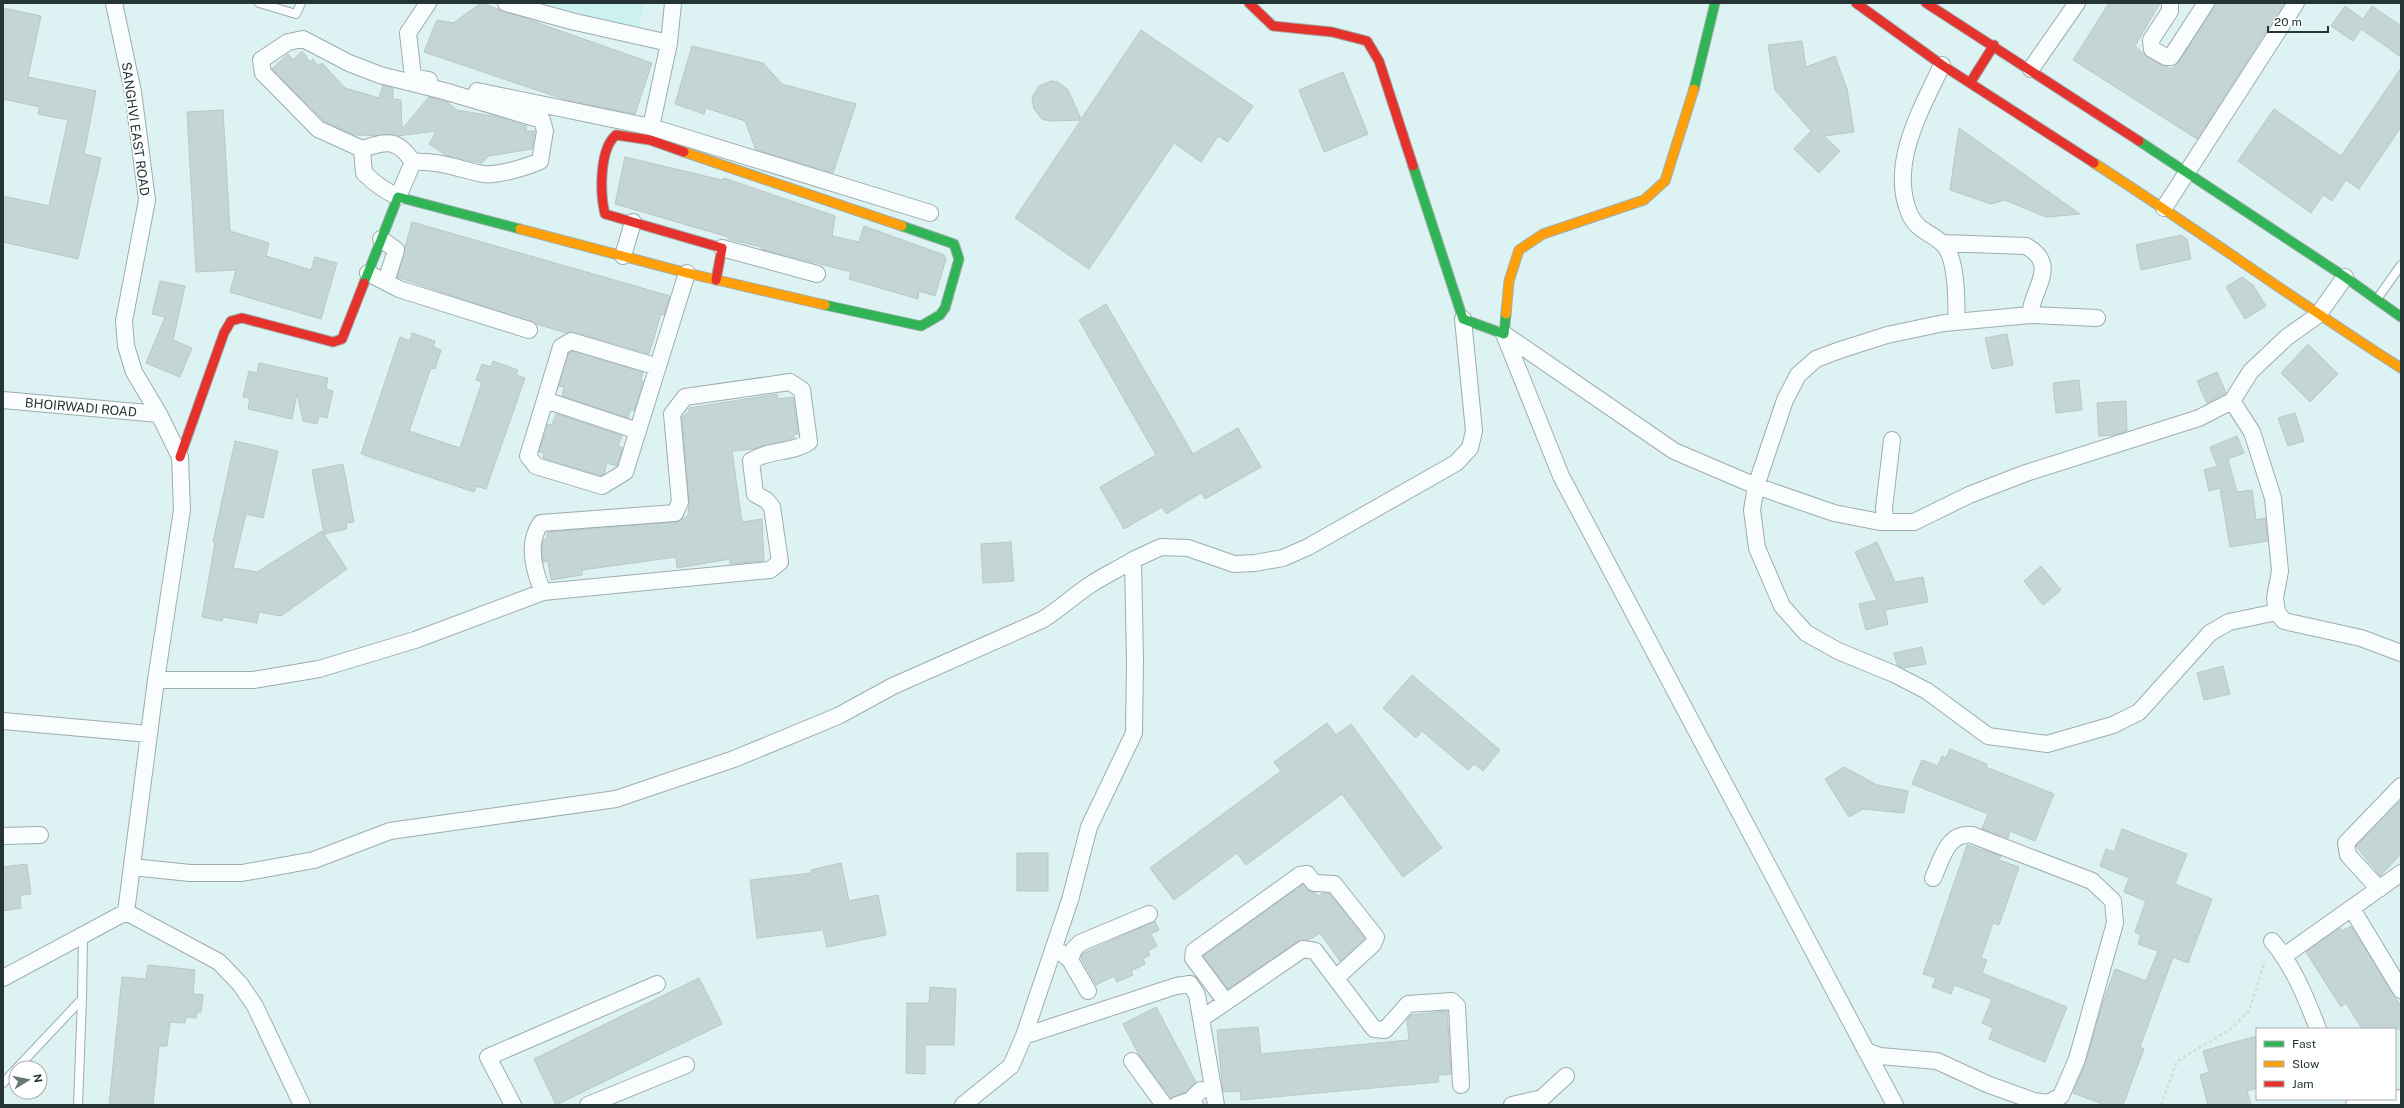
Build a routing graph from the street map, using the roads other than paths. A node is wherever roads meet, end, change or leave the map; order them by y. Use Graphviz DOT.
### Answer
graph roads {
  1 [pos="114,3"];
  2 [pos="259,3"];
  3 [pos="301,3"];
  4 [pos="428,3"];
  5 [pos="506,3"];
  6 [pos="673,3"];
  7 [pos="1249,3"];
  8 [pos="1715,3"];
  9 [pos="1856,3"];
  10 [pos="1926,3"];
  11 [pos="2077,3"];
  12 [pos="2170,3"];
  13 [pos="2206,3"];
  14 [pos="2296,3"];
  15 [pos="670,43"];
  16 [pos="1994,44"];
  17 [pos="1942,65"];
  18 [pos="2031,68"];
  19 [pos="1970,83"];
  20 [pos="650,128"];
  21 [pos="362,149"];
  22 [pos="413,162"];
  23 [pos="2188,173"];
  24 [pos="398,197"];
  25 [pos="2164,208"];
  26 [pos="930,213"];
  27 [pos="633,222"];
  28 [pos="381,239"];
  29 [pos="1943,243"];
  30 [pos="722,248"];
  31 [pos="624,256"];
  32 [pos="2401,265"];
  33 [pos="368,273"];
  34 [pos="687,273"];
  35 [pos="817,274"];
  36 [pos="2345,277"];
  37 [pos="716,280"];
  38 [pos="386,282"];
  39 [pos="2377,300"];
  40 [pos="2030,315"];
  41 [pos="2318,315"];
  42 [pos="2401,317"];
  43 [pos="2097,318"];
  44 [pos="1462,320"];
  45 [pos="1956,321"];
  46 [pos="528,330"];
  47 [pos="1504,334"];
  48 [pos="658,366"];
  49 [pos="2401,368"];
  50 [pos="3,400"];
  51 [pos="545,400"];
  52 [pos="2232,401"];
  53 [pos="159,414"];
  54 [pos="638,431"];
  55 [pos="1892,440"];
  56 [pos="180,457"];
  57 [pos="1756,486"];
  58 [pos="1885,522"];
  59 [pos="1133,560"];
  60 [pos="543,592"];
  61 [pos="2277,612"];
  62 [pos="2401,653"];
  63 [pos="156,680"];
  64 [pos="3,721"];
  65 [pos="149,734"];
  66 [pos="2401,786"];
  67 [pos="40,835"];
  68 [pos="3,836"];
  69 [pos="132,867"];
  70 [pos="2401,873"];
  71 [pos="1933,878"];
  72 [pos="2379,889"];
  73 [pos="2352,909"];
  74 [pos="126,912"];
  75 [pos="1149,914"];
  76 [pos="83,935"];
  77 [pos="2272,942"];
  78 [pos="1054,947"];
  79 [pos="2284,956"];
  80 [pos="1070,960"];
  81 [pos="3,978"];
  82 [pos="1336,978"];
  83 [pos="657,984"];
  84 [pos="1088,990"];
  85 [pos="2401,990"];
  86 [pos="82,999"];
  87 [pos="1226,1002"];
  88 [pos="1201,1019"];
  89 [pos="2318,1028"];
  90 [pos="1024,1036"];
  91 [pos="1866,1051"];
  92 [pos="24,1060"];
  93 [pos="1132,1061"];
  94 [pos="686,1065"];
  95 [pos="1566,1076"];
  96 [pos="1461,1085"];
  97 [pos="2388,1100"];
  98 [pos="969,1102"];
  99 [pos="78,1105"];
  100 [pos="302,1105"];
  101 [pos="513,1105"];
  102 [pos="588,1105"];
  103 [pos="1164,1105"];
  104 [pos="1216,1105"];
  105 [pos="1512,1105"];
  106 [pos="1895,1105"];
  107 [pos="2354,1105"];
  1 -- 53 [label="street, SANGHVI EAST ROAD"];
  2 -- 3 [label="lane"];
  4 -- 20 [label="street"];
  5 -- 15 [label="street"];
  6 -- 15 [label="street"];
  7 -- 44 [label="street"];
  8 -- 47 [label="street"];
  9 -- 17 [label="street"];
  10 -- 16 [label="street"];
  11 -- 18 [label="street"];
  12 -- 13 [label="street"];
  14 -- 23 [label="street"];
  15 -- 20 [label="street"];
  16 -- 18 [label="street"];
  16 -- 19 [label="street"];
  17 -- 19 [label="street"];
  17 -- 29 [label="street"];
  18 -- 23 [label="street"];
  19 -- 25 [label="street"];
  20 -- 26 [label="street"];
  21 -- 22 [label="street"];
  21 -- 22 [label="street"];
  21 -- 24 [label="street"];
  22 -- 24 [label="street"];
  23 -- 25 [label="street"];
  23 -- 36 [label="street"];
  24 -- 28 [label="street"];
  24 -- 31 [label="street"];
  25 -- 41 [label="street"];
  27 -- 30 [label="street"];
  27 -- 31 [label="street"];
  27 -- 37 [label="street"];
  28 -- 33 [label="street"];
  28 -- 38 [label="street"];
  29 -- 40 [label="street"];
  29 -- 45 [label="street"];
  30 -- 35 [label="street"];
  30 -- 37 [label="street"];
  31 -- 34 [label="street"];
  32 -- 39 [label="lane"];
  33 -- 38 [label="street"];
  33 -- 56 [label="street"];
  34 -- 37 [label="street"];
  34 -- 48 [label="street"];
  36 -- 39 [label="street"];
  36 -- 41 [label="street"];
  38 -- 46 [label="street"];
  39 -- 42 [label="street"];
  40 -- 43 [label="street"];
  40 -- 45 [label="street"];
  41 -- 49 [label="street"];
  41 -- 52 [label="street"];
  44 -- 47 [label="street"];
  44 -- 59 [label="street"];
  45 -- 57 [label="street"];
  47 -- 57 [label="street"];
  47 -- 91 [label="street"];
  48 -- 51 [label="street"];
  48 -- 54 [label="street"];
  50 -- 53 [label="street, BHOIRWADI ROAD"];
  51 -- 54 [label="street"];
  51 -- 54 [label="street"];
  52 -- 58 [label="street"];
  52 -- 61 [label="street"];
  53 -- 56 [label="street, SANGHVI EAST ROAD"];
  55 -- 58 [label="street"];
  56 -- 63 [label="street"];
  57 -- 58 [label="street"];
  57 -- 61 [label="street"];
  59 -- 69 [label="street"];
  59 -- 78 [label="street"];
  60 -- 60 [label="street"];
  60 -- 63 [label="street"];
  61 -- 62 [label="street"];
  63 -- 65 [label="street"];
  64 -- 65 [label="street"];
  65 -- 69 [label="street"];
  66 -- 72 [label="street"];
  67 -- 68 [label="street"];
  69 -- 74 [label="street"];
  70 -- 72 [label="street"];
  71 -- 91 [label="street"];
  72 -- 73 [label="street"];
  73 -- 79 [label="street"];
  73 -- 85 [label="street"];
  74 -- 76 [label="street"];
  74 -- 100 [label="street"];
  75 -- 80 [label="street"];
  76 -- 81 [label="street"];
  76 -- 86 [label="lane"];
  77 -- 79 [label="street"];
  78 -- 80 [label="street"];
  78 -- 90 [label="street"];
  79 -- 89 [label="street"];
  80 -- 84 [label="street"];
  82 -- 87 [label="street"];
  82 -- 87 [label="street"];
  82 -- 96 [label="street"];
  83 -- 101 [label="street"];
  86 -- 92 [label="lane"];
  86 -- 99 [label="lane"];
  87 -- 88 [label="street"];
  88 -- 90 [label="street"];
  88 -- 104 [label="street"];
  90 -- 98 [label="street"];
  91 -- 106 [label="street"];
  93 -- 103 [label="street"];
  94 -- 102 [label="street"];
  95 -- 105 [label="street"];
  97 -- 107 [label="street"];
}
